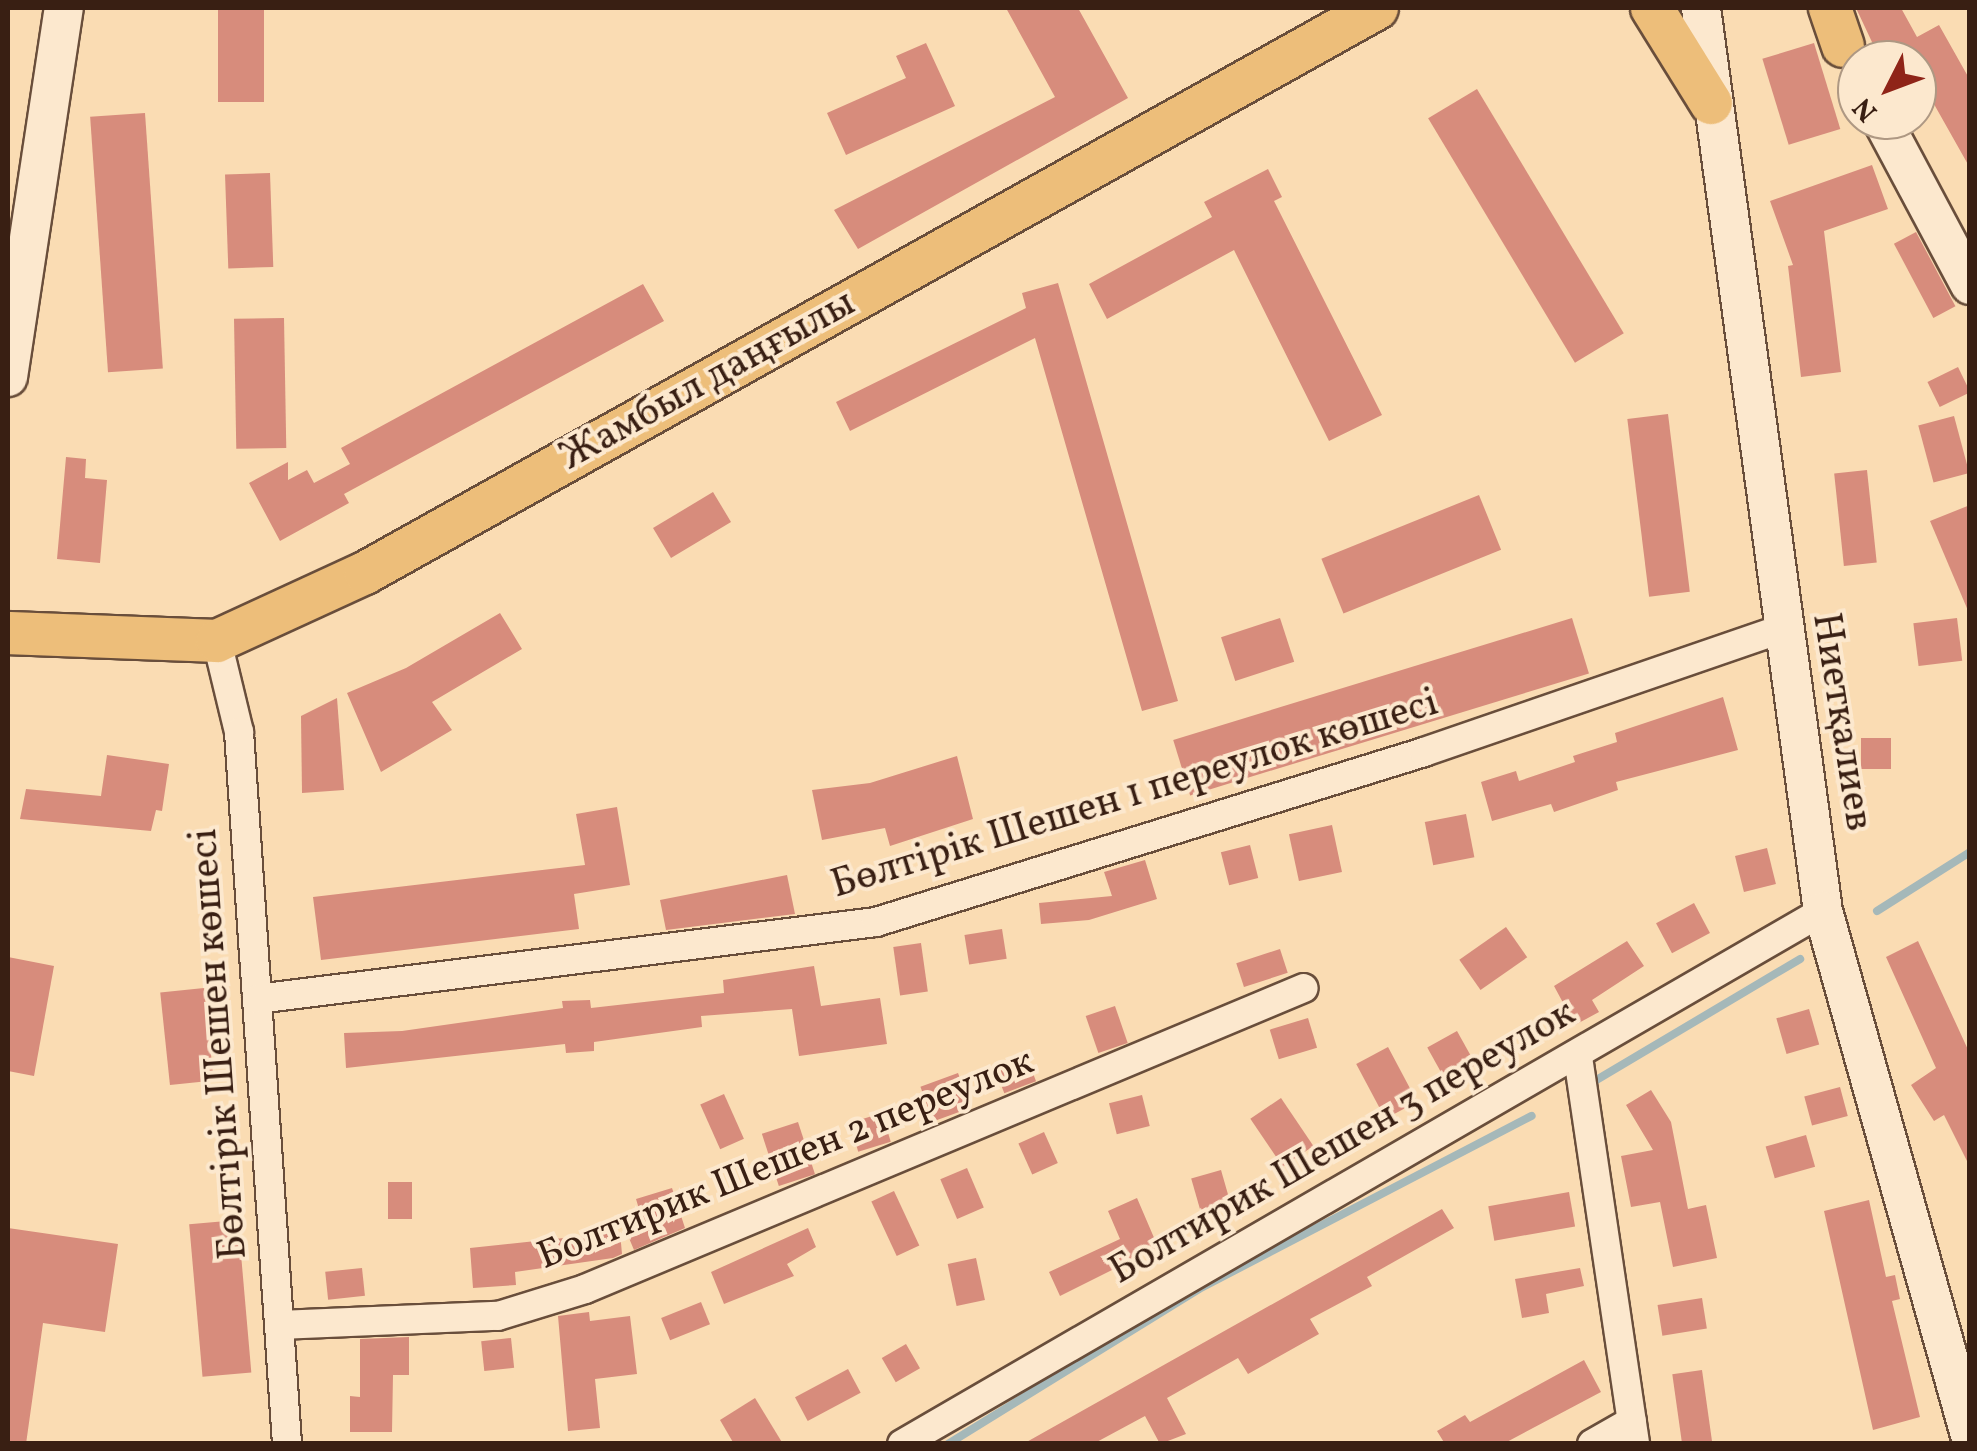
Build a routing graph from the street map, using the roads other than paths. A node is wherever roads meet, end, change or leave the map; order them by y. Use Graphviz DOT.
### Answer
graph roads {
  1 [pos="64,8"];
  2 [pos="1377,8"];
  3 [pos="1652,8"];
  4 [pos="1700,8"];
  5 [pos="1821,8"];
  6 [pos="1843,40"];
  7 [pos="1711,103"];
  8 [pos="1893,140"];
  9 [pos="1970,286"];
  10 [pos="8,377"];
  11 [pos="1781,629"];
  12 [pos="8,633"];
  13 [pos="217,640"];
  14 [pos="1823,912"];
  15 [pos="1304,988"];
  16 [pos="257,999"];
  17 [pos="1578,1057"];
  18 [pos="279,1325"];
  19 [pos="1633,1432"];
  20 [pos="1970,1435"];
  21 [pos="287,1444"];
  22 [pos="902,1444"];
  23 [pos="1592,1444"];
  1 -- 10 [label="street"];
  2 -- 13 [label="main road, Жамбыл даңғылы"];
  3 -- 7 [label="main road"];
  4 -- 7 [label="street, Ниетқалиев"];
  5 -- 6 [label="street"];
  7 -- 11 [label="street, Ниетқалиев"];
  8 -- 9 [label="street"];
  11 -- 14 [label="street, Ниетқалиев"];
  11 -- 16 [label="street, Бөлтірік Шешен 1 переулок көшесі"];
  12 -- 13 [label="main road, Жамбыл даңғылы"];
  13 -- 16 [label="street, Бөлтірік Шешен көшесі"];
  14 -- 17 [label="street, Болтирик Шешен 3 переулок"];
  14 -- 20 [label="street, Ниетқалиев"];
  15 -- 18 [label="street, Болтирик Шешен 2 переулок"];
  16 -- 18 [label="street, Бөлтірік Шешен көшесі"];
  17 -- 19 [label="street"];
  17 -- 22 [label="street, Болтирик Шешен 3 переулок"];
  18 -- 21 [label="street, Бөлтірік Шешен көшесі"];
  19 -- 23 [label="street"];
}
